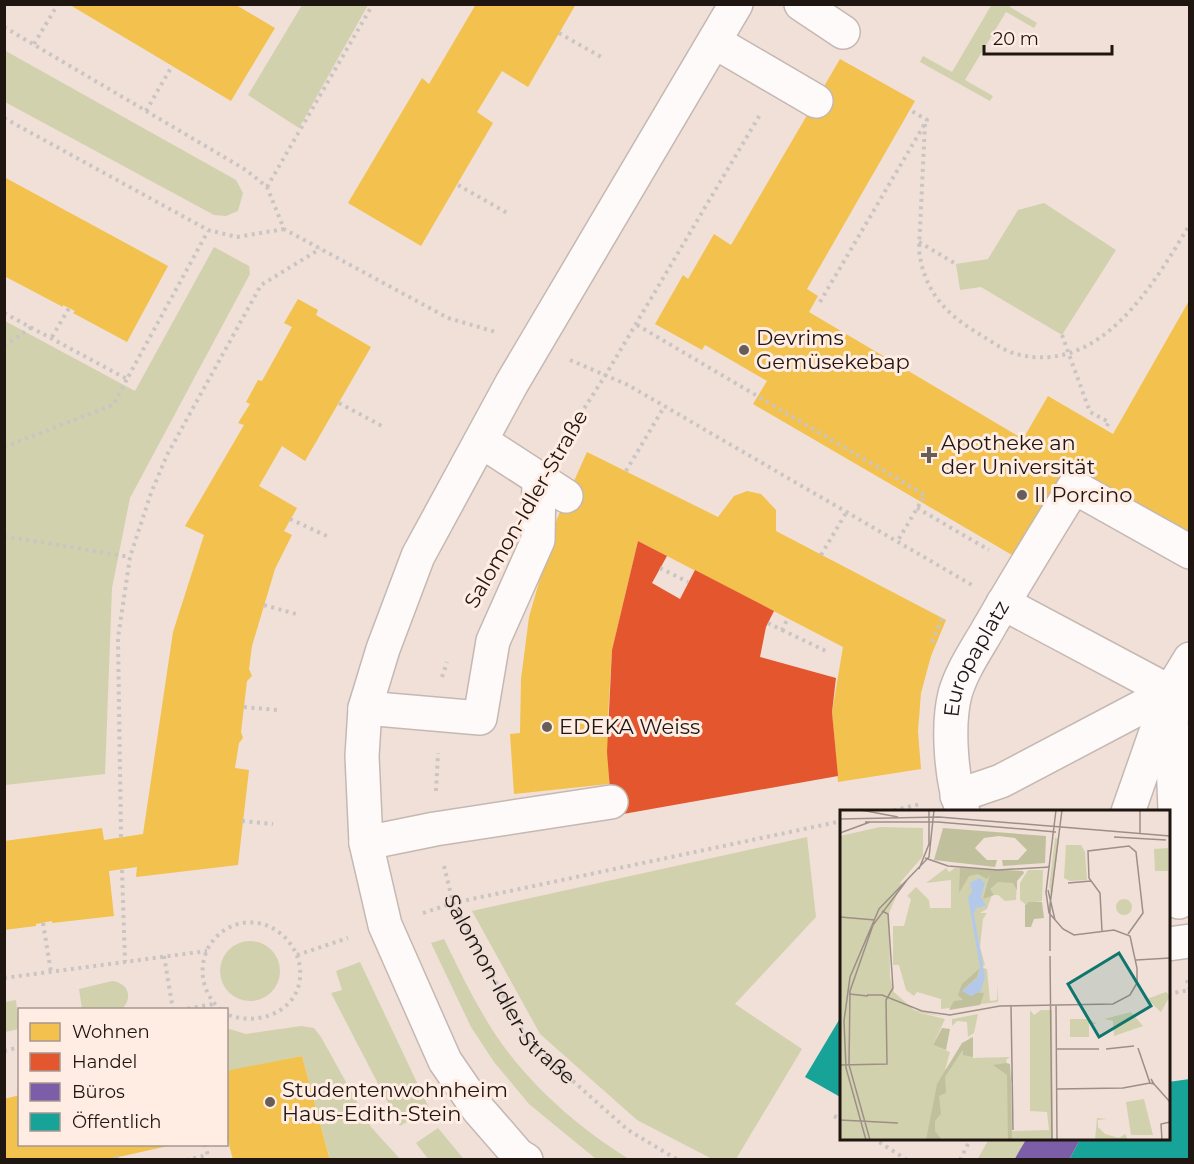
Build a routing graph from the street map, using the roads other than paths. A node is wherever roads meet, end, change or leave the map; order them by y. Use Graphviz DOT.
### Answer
graph roads {
  1 [pos="736,4"];
  2 [pos="801,4"];
  3 [pos="843,32"];
  4 [pos="715,42"];
  5 [pos="816,100"];
  6 [pos="481,441"];
  7 [pos="539,479"];
  8 [pos="566,496"];
  9 [pos="1190,552"];
  10 [pos="1003,603"];
  11 [pos="1190,660"];
  12 [pos="1180,698"];
  13 [pos="365,708"];
  14 [pos="611,802"];
  15 [pos="960,804"];
  16 [pos="1129,810"];
  17 [pos="366,843"];
  18 [pos="1179,902"];
  19 [pos="1190,941"];
  20 [pos="1170,944"];
  21 [pos="526,1160"];
  1 -- 4 [label="street"];
  2 -- 3 [label="street"];
  4 -- 5 [label="street"];
  4 -- 6 [label="street"];
  6 -- 7 [label="street"];
  6 -- 13 [label="street"];
  7 -- 8 [label="street"];
  7 -- 13 [label="street"];
  9 -- 10 [label="street"];
  10 -- 12 [label="street, Europaplatz"];
  10 -- 15 [label="street, Europaplatz"];
  11 -- 12 [label="street"];
  12 -- 15 [label="street, Europaplatz"];
  12 -- 16 [label="street"];
  12 -- 18 [label="street"];
  13 -- 17 [label="street"];
  14 -- 17 [label="street"];
  17 -- 21 [label="street"];
  19 -- 20 [label="street"];
}
